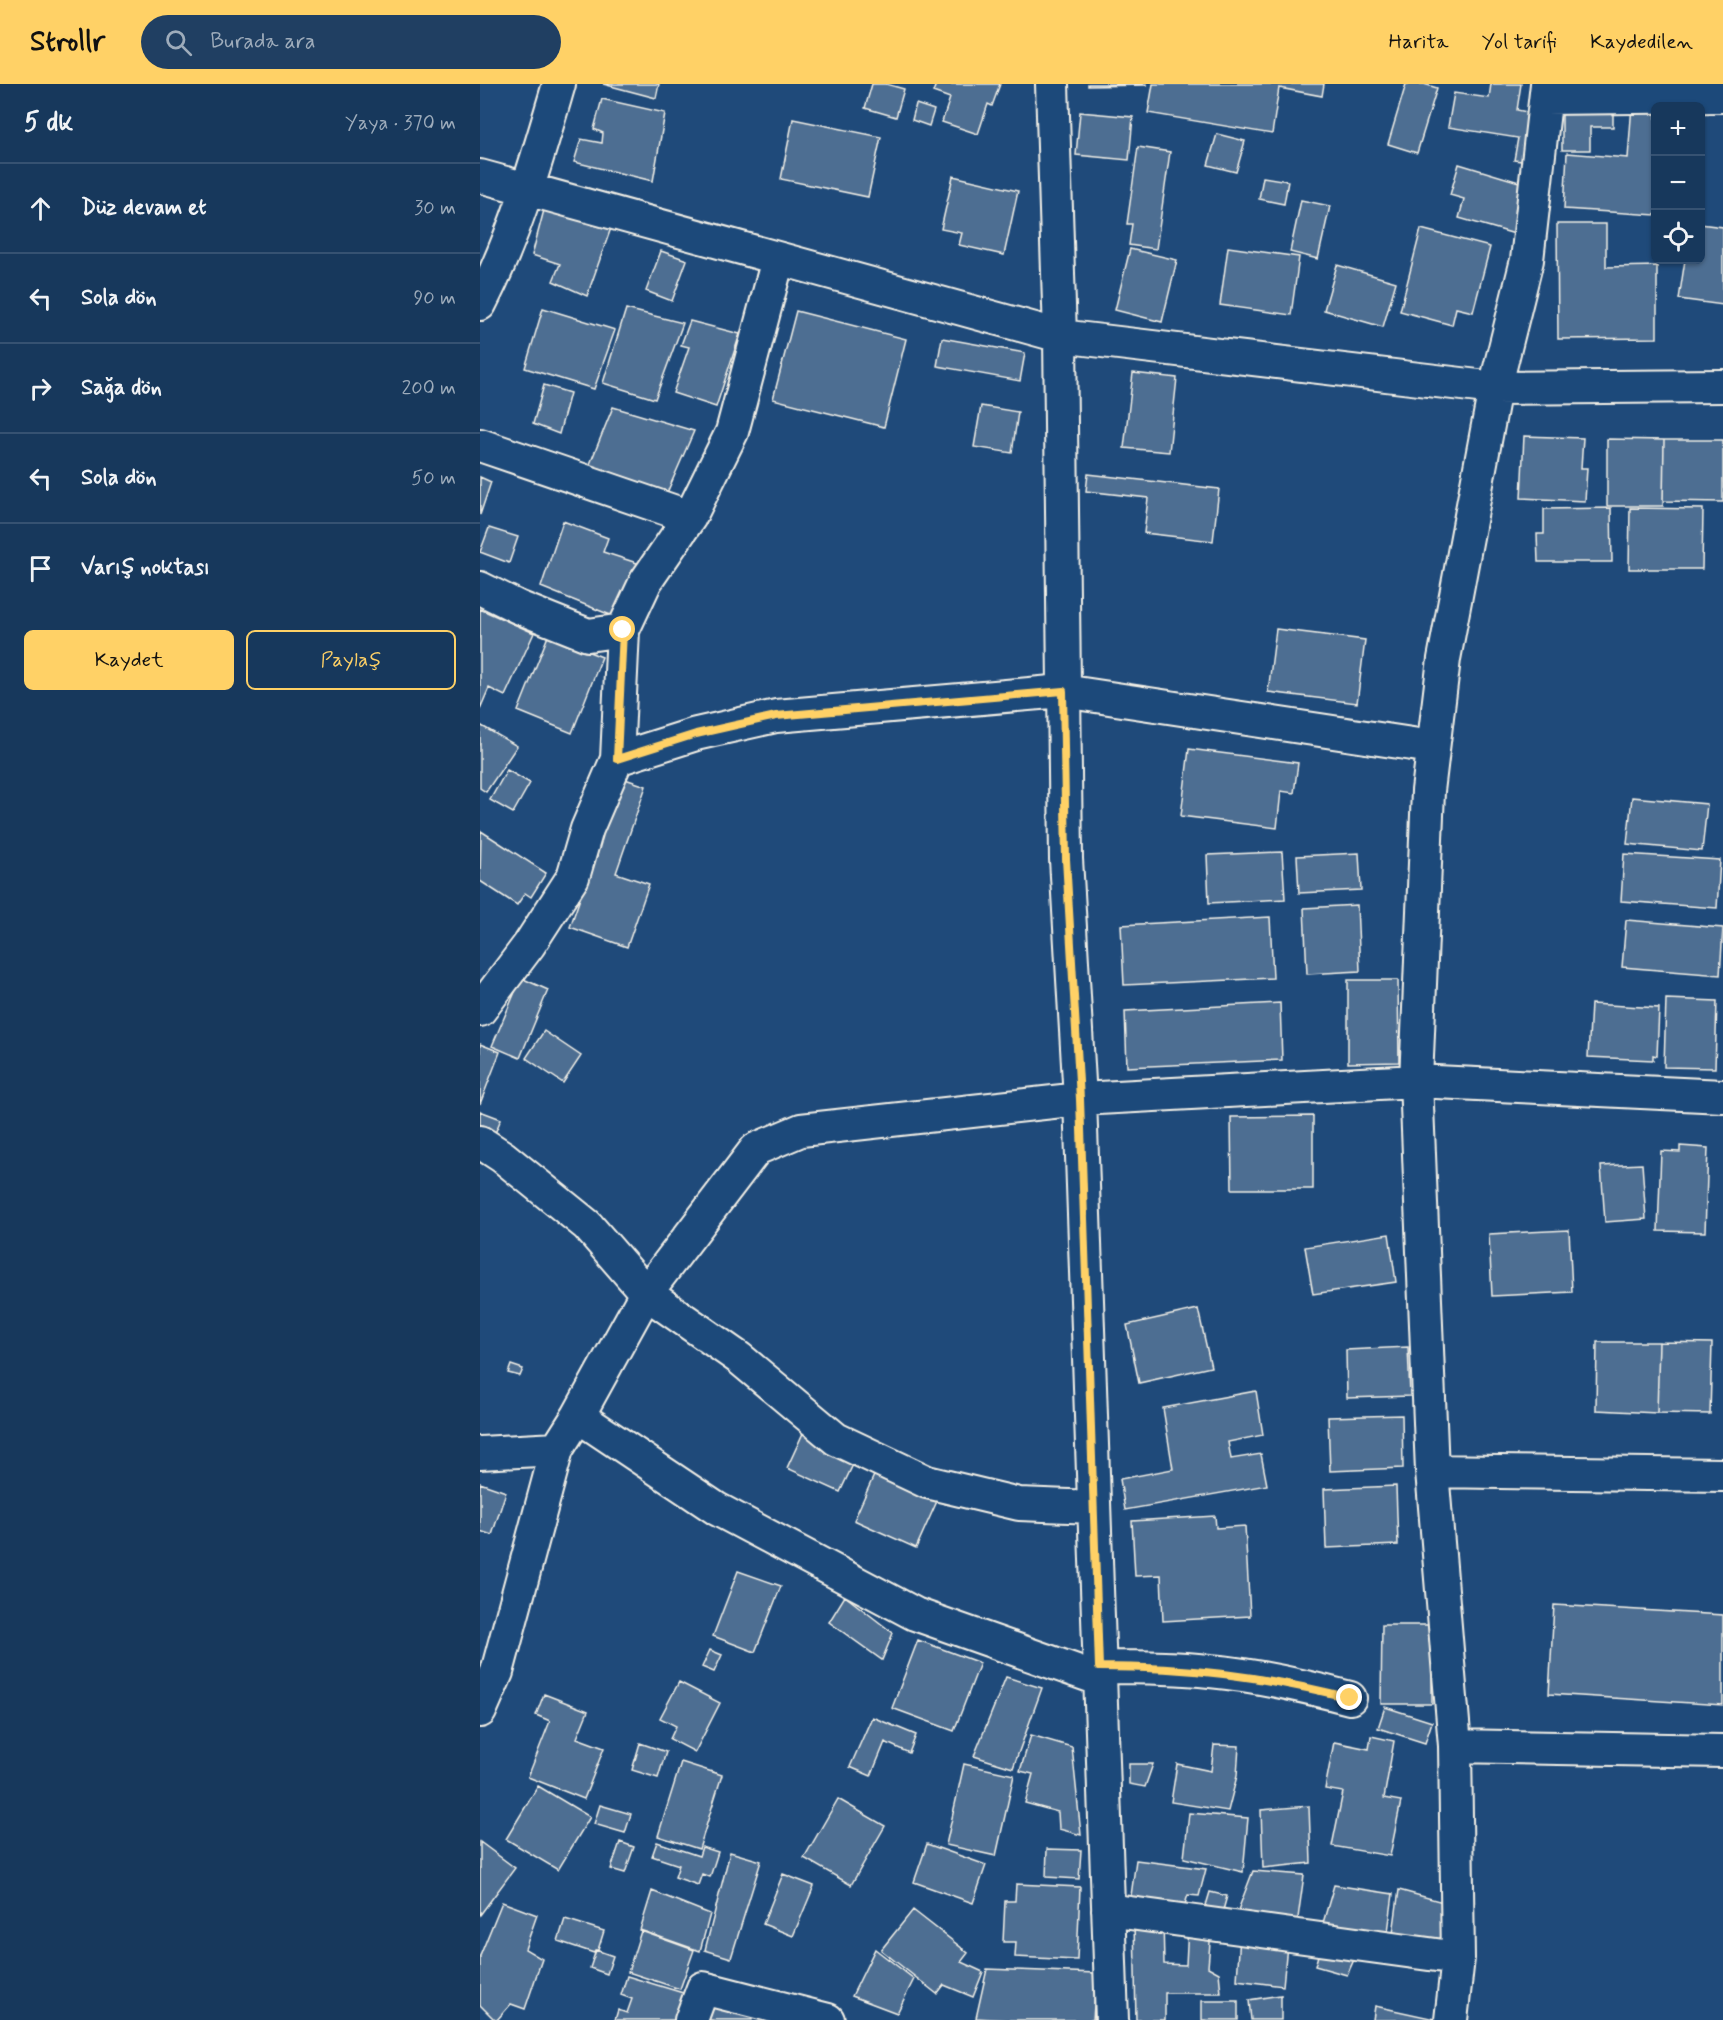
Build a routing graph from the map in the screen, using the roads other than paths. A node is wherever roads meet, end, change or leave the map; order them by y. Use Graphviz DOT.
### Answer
graph roads {
  1 [pos="559,84"];
  2 [pos="1052,84"];
  3 [pos="1547,91"];
  4 [pos="1723,96"];
  5 [pos="480,176"];
  6 [pos="529,189"];
  7 [pos="778,259"];
  8 [pos="480,304"];
  9 [pos="1060,336"];
  10 [pos="1723,386"];
  11 [pos="1495,388"];
  12 [pos="480,445"];
  13 [pos="690,517"];
  14 [pos="480,588"];
  15 [pos="623,630"];
  16 [pos="1063,691"];
  17 [pos="1432,747"];
  18 [pos="617,759"];
  19 [pos="480,1010"];
  20 [pos="1416,1082"];
  21 [pos="1723,1096"];
  22 [pos="1080,1099"];
  23 [pos="480,1142"];
  24 [pos="646,1293"];
  25 [pos="578,1416"];
  26 [pos="557,1449"];
  27 [pos="480,1453"];
  28 [pos="1432,1471"];
  29 [pos="1723,1475"];
  30 [pos="1094,1507"];
  31 [pos="1099,1673"];
  32 [pos="1350,1698"];
  33 [pos="480,1711"];
  34 [pos="1455,1746"];
  35 [pos="1723,1751"];
  36 [pos="1108,1910"];
  37 [pos="1458,1958"];
  38 [pos="691,2020"];
  39 [pos="828,2020"];
  40 [pos="1112,2020"];
  41 [pos="1451,2020"];
  1 -- 6 [label="street"];
  2 -- 9 [label="street"];
  3 -- 4 [label="street"];
  3 -- 11 [label="street"];
  5 -- 6 [label="street"];
  6 -- 7 [label="street"];
  6 -- 8 [label="street"];
  7 -- 9 [label="street"];
  7 -- 13 [label="street"];
  9 -- 11 [label="street"];
  9 -- 16 [label="street"];
  10 -- 11 [label="street"];
  11 -- 17 [label="street"];
  12 -- 13 [label="street"];
  13 -- 15 [label="street"];
  14 -- 15 [label="street"];
  15 -- 18 [label="street"];
  16 -- 17 [label="street"];
  16 -- 18 [label="street"];
  16 -- 22 [label="street"];
  17 -- 20 [label="street"];
  18 -- 19 [label="street"];
  20 -- 21 [label="street"];
  20 -- 22 [label="street"];
  20 -- 28 [label="street"];
  22 -- 24 [label="street"];
  22 -- 30 [label="street"];
  23 -- 24 [label="street"];
  24 -- 25 [label="street"];
  24 -- 30 [label="street"];
  25 -- 26 [label="street"];
  25 -- 31 [label="street"];
  26 -- 27 [label="street"];
  26 -- 33 [label="street"];
  28 -- 29 [label="street"];
  28 -- 34 [label="street"];
  30 -- 31 [label="street"];
  31 -- 32 [label="street"];
  31 -- 36 [label="street"];
  34 -- 35 [label="street"];
  34 -- 37 [label="street"];
  36 -- 37 [label="street"];
  36 -- 40 [label="street"];
  37 -- 41 [label="street"];
  38 -- 39 [label="street"];
}
